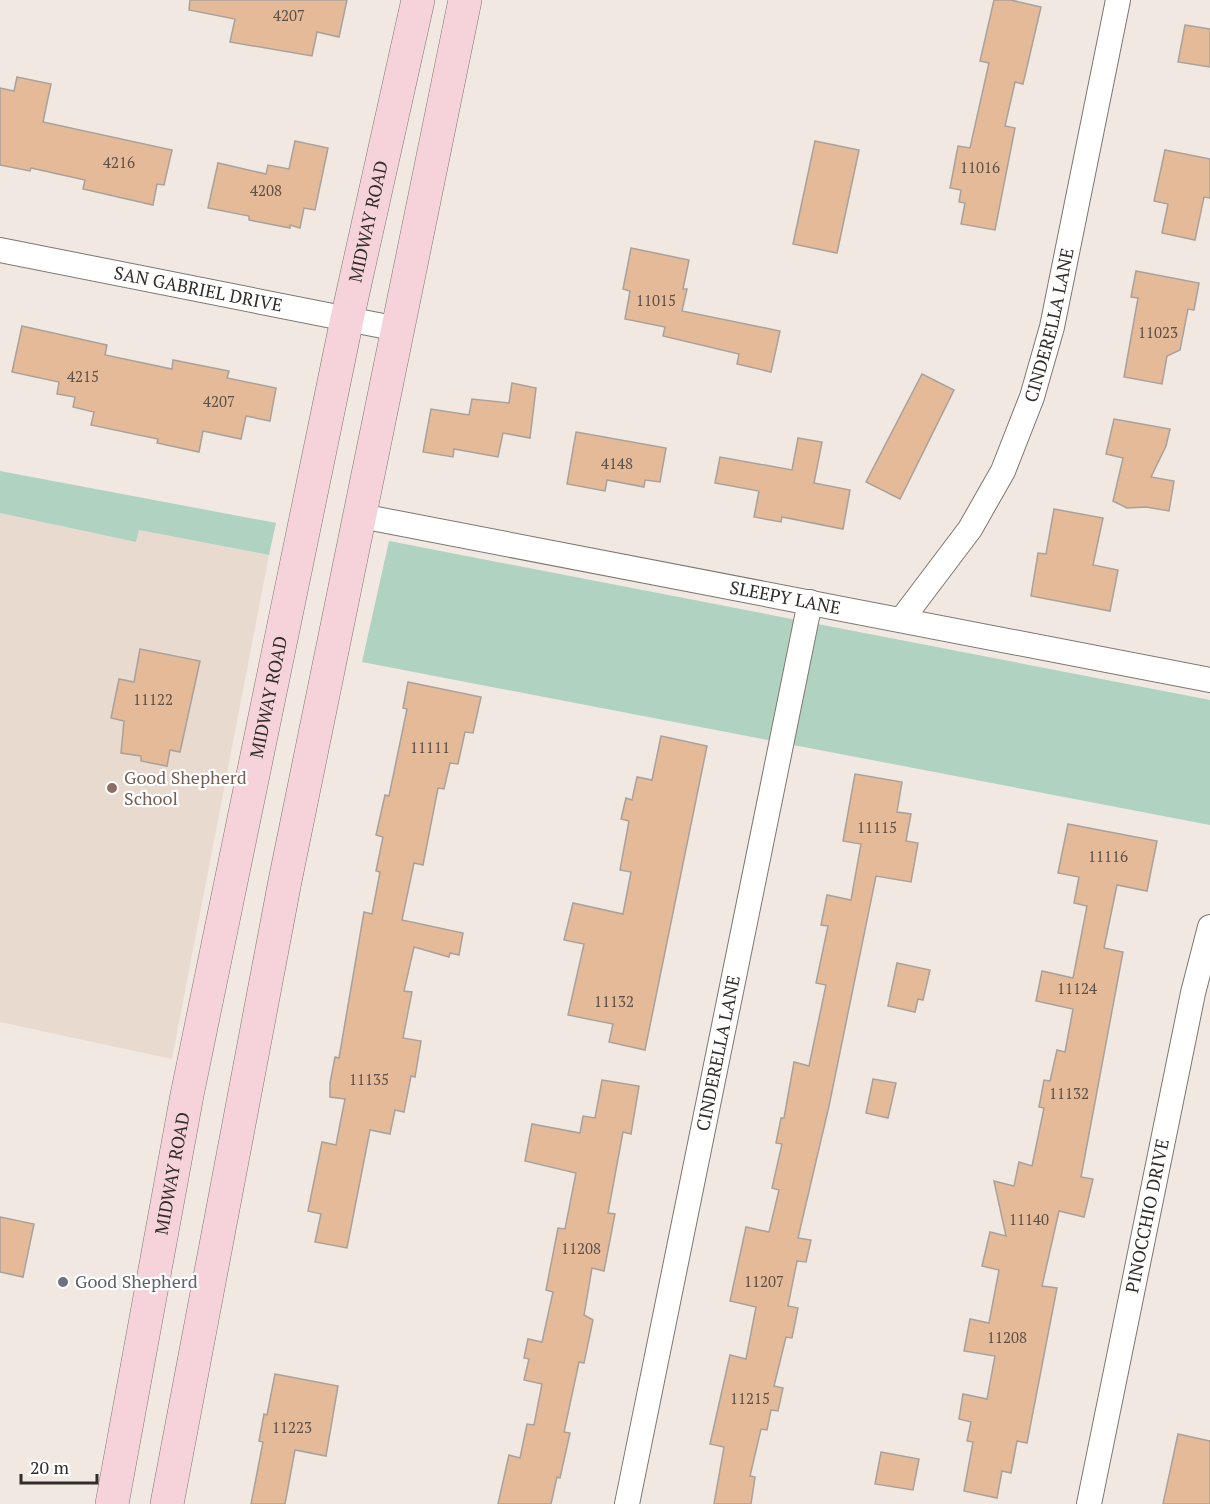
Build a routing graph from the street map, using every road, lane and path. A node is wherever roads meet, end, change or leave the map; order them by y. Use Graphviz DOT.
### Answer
graph roads {
  1 [pos="418,0"];
  2 [pos="465,0"];
  3 [pos="1118,0"];
  4 [pos="0,250"];
  5 [pos="347,319"];
  6 [pos="398,329"];
  7 [pos="361,516"];
  8 [pos="810,603"];
  9 [pos="902,620"];
  10 [pos="1210,680"];
  11 [pos="1210,927"];
  12 [pos="112,1504"];
  13 [pos="167,1504"];
  14 [pos="627,1504"];
  15 [pos="1089,1504"];
  1 -- 5 [label="main road, MIDWAY ROAD"];
  2 -- 6 [label="main road"];
  3 -- 9 [label="street, CINDERELLA LANE"];
  4 -- 5 [label="street, SAN GABRIEL DRIVE"];
  5 -- 6 [label="street, SAN GABRIEL DRIVE"];
  5 -- 12 [label="main road, MIDWAY ROAD"];
  6 -- 7 [label="main road"];
  7 -- 8 [label="street, SLEEPY LANE"];
  7 -- 13 [label="main road"];
  8 -- 9 [label="street, SLEEPY LANE"];
  8 -- 14 [label="street, CINDERELLA LANE"];
  9 -- 10 [label="street, SLEEPY LANE"];
  11 -- 15 [label="street, PINOCCHIO DRIVE"];
}
